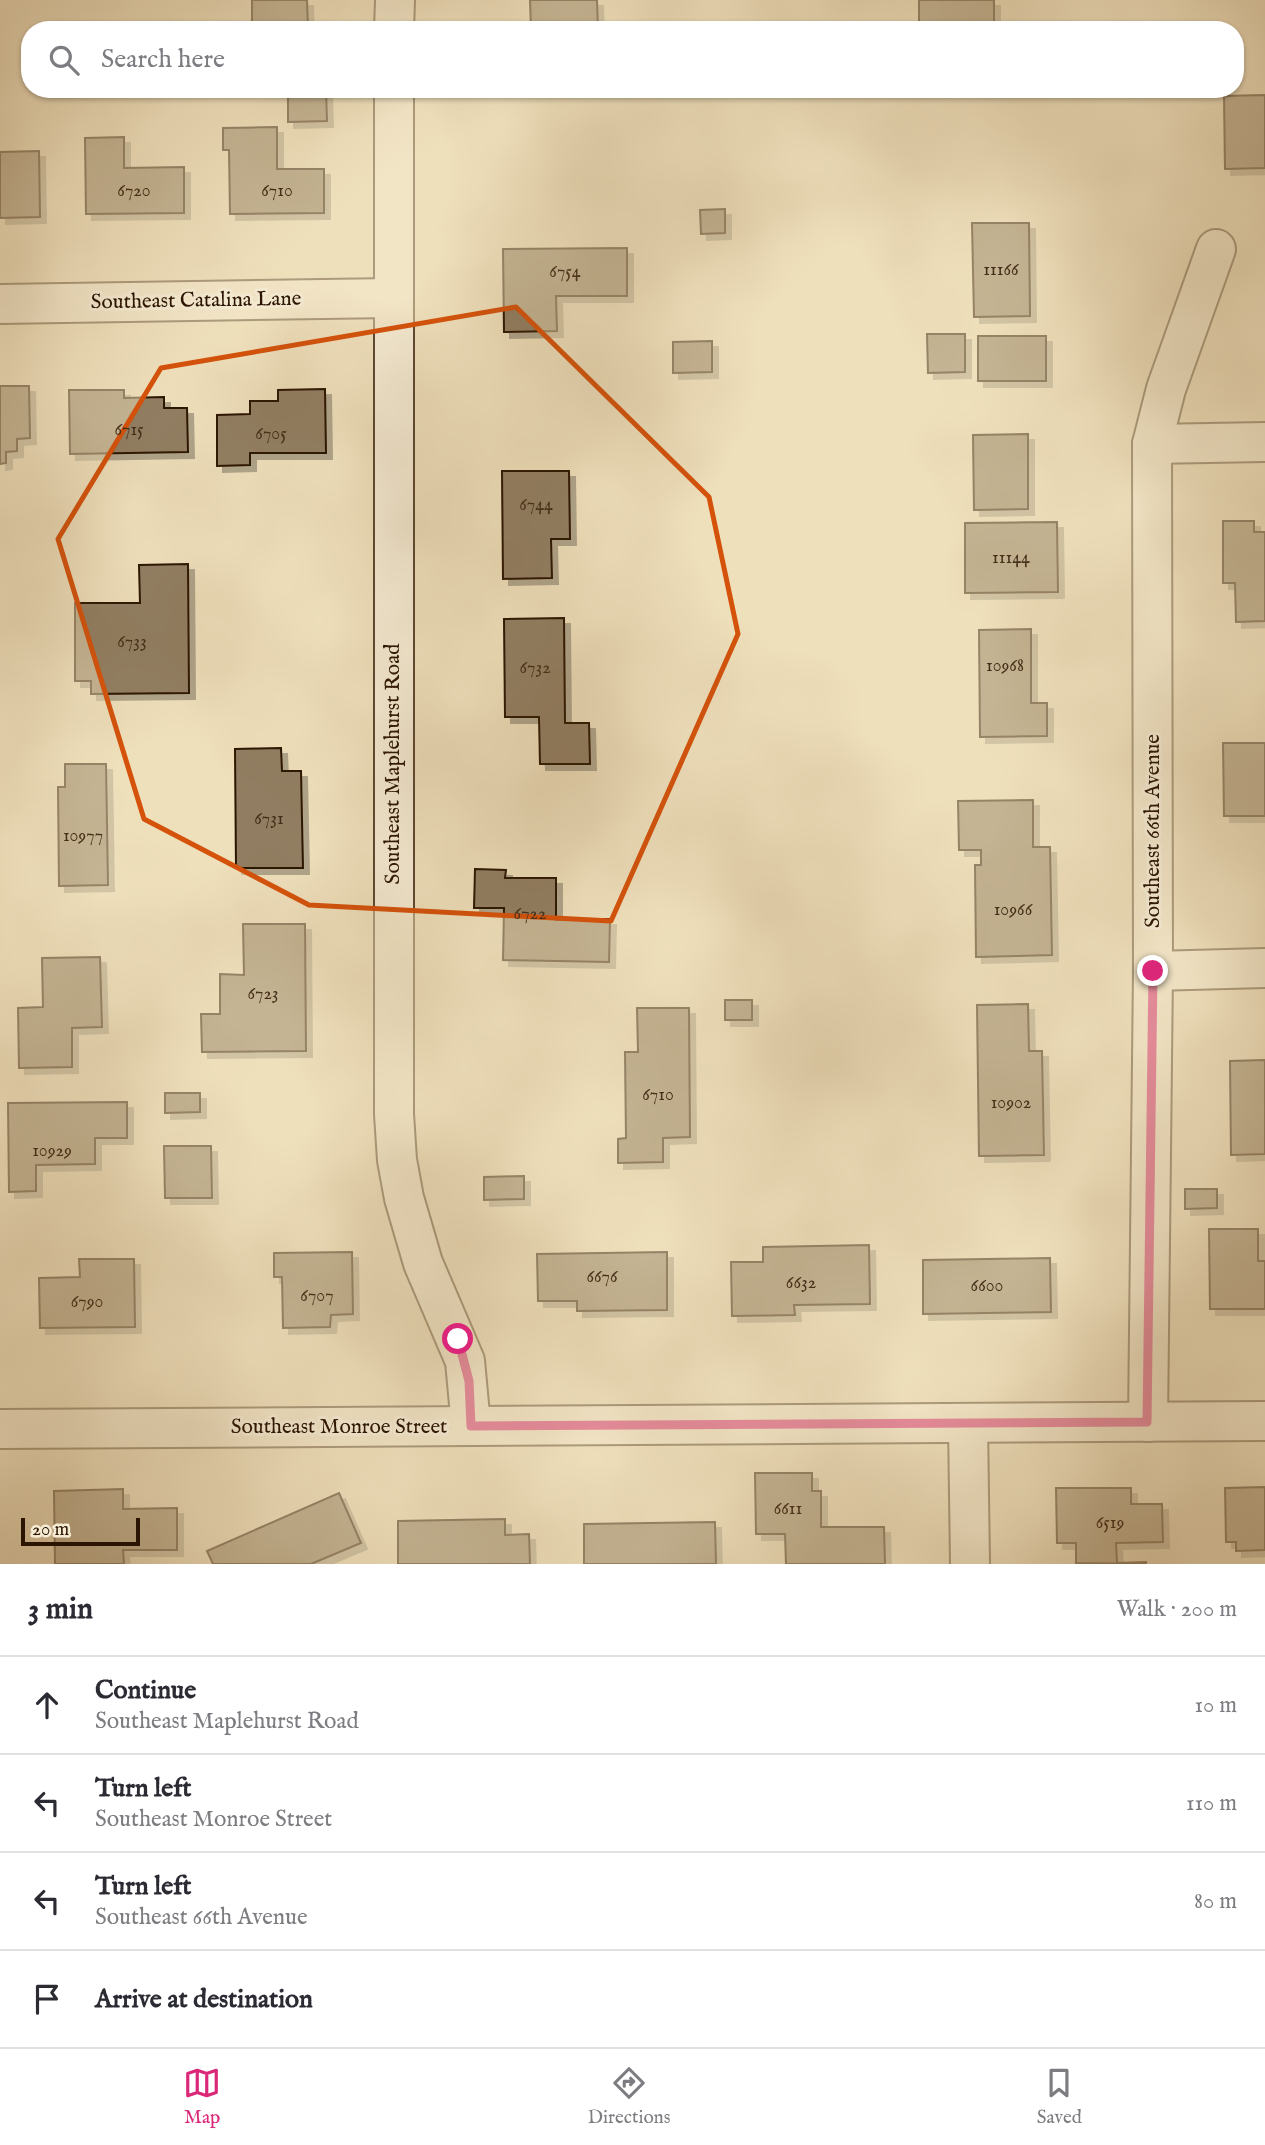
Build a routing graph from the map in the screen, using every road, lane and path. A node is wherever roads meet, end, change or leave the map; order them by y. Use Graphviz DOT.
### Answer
graph roads {
  1 [pos="395,0"];
  2 [pos="394,21"];
  3 [pos="394,98"];
  4 [pos="1216,249"];
  5 [pos="393,298"];
  6 [pos="0,304"];
  7 [pos="1265,442"];
  8 [pos="1152,443"];
  9 [pos="1265,968"];
  10 [pos="1153,971"];
  11 [pos="1147,1422"];
  12 [pos="1265,1422"];
  13 [pos="968,1423"];
  14 [pos="471,1426"];
  15 [pos="0,1429"];
  16 [pos="970,1564"];
  1 -- 2 [label="street"];
  3 -- 5 [label="street, Southeast Maplehurst Road"];
  4 -- 8 [label="street, Southeast 66th Avenue"];
  5 -- 6 [label="street, Southeast Catalina Lane"];
  5 -- 14 [label="street, Southeast Maplehurst Road"];
  7 -- 8 [label="street"];
  8 -- 10 [label="street, Southeast 66th Avenue"];
  9 -- 10 [label="street"];
  10 -- 11 [label="street, Southeast 66th Avenue"];
  11 -- 12 [label="street, Southeast Monroe Street"];
  11 -- 13 [label="street, Southeast Monroe Street"];
  13 -- 14 [label="street, Southeast Monroe Street"];
  13 -- 16 [label="street"];
  14 -- 15 [label="street, Southeast Monroe Street"];
}
